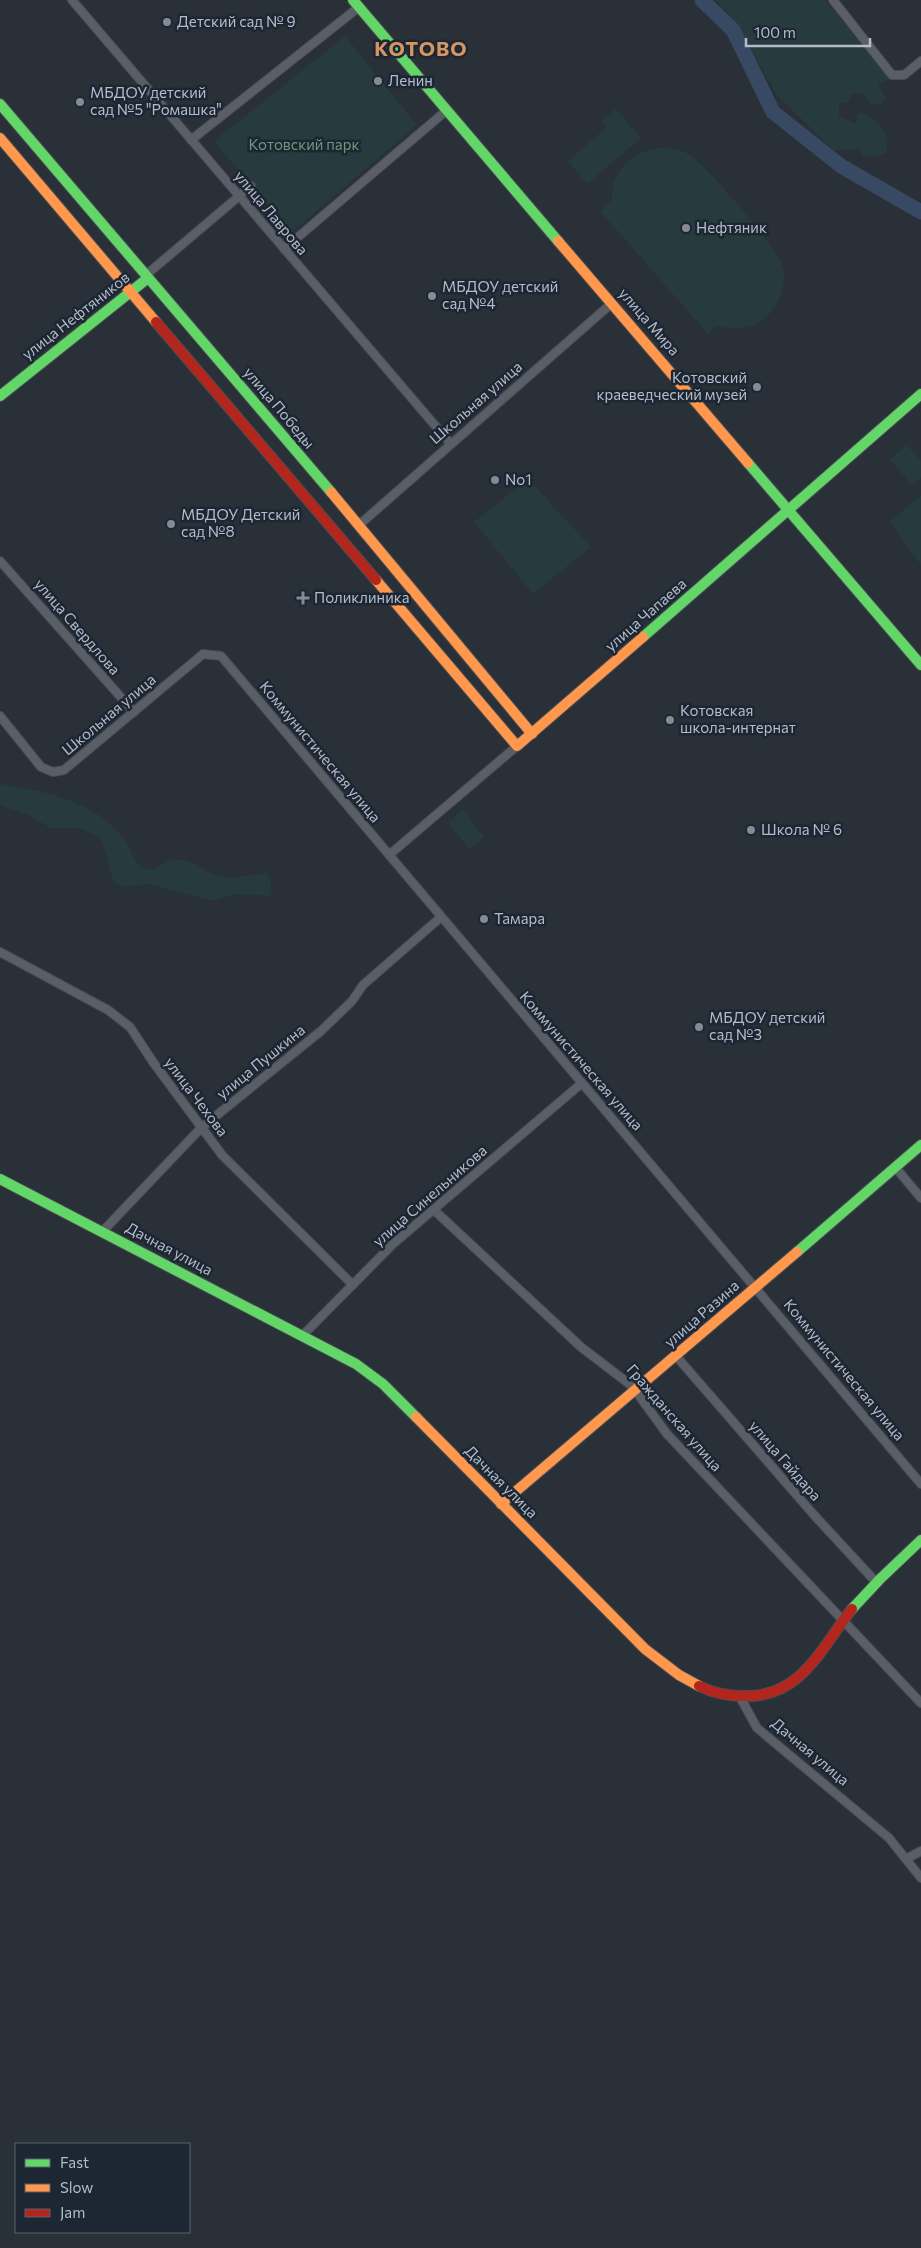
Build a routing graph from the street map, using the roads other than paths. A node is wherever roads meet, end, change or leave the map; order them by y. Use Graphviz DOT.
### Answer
graph roads {
  1 [pos="72,0"];
  2 [pos="833,0"];
  3 [pos="356,3"];
  4 [pos="921,61"];
  5 [pos="0,104"];
  6 [pos="447,110"];
  7 [pos="0,138"];
  8 [pos="191,140"];
  9 [pos="251,186"];
  10 [pos="239,196"];
  11 [pos="284,249"];
  12 [pos="147,277"];
  13 [pos="130,293"];
  14 [pos="612,303"];
  15 [pos="921,394"];
  16 [pos="0,395"];
  17 [pos="450,444"];
  18 [pos="790,509"];
  19 [pos="359,526"];
  20 [pos="0,561"];
  21 [pos="221,656"];
  22 [pos="921,665"];
  23 [pos="134,712"];
  24 [pos="0,716"];
  25 [pos="532,734"];
  26 [pos="517,746"];
  27 [pos="389,855"];
  28 [pos="441,917"];
  29 [pos="0,952"];
  30 [pos="582,1083"];
  31 [pos="201,1128"];
  32 [pos="921,1145"];
  33 [pos="895,1167"];
  34 [pos="0,1178"];
  35 [pos="921,1198"];
  36 [pos="434,1210"];
  37 [pos="102,1232"];
  38 [pos="353,1285"];
  39 [pos="757,1287"];
  40 [pos="302,1336"];
  41 [pos="676,1356"];
  42 [pos="635,1392"];
  43 [pos="921,1484"];
  44 [pos="501,1504"];
  45 [pos="921,1540"];
  46 [pos="875,1581"];
  47 [pos="844,1619"];
  48 [pos="740,1697"];
  49 [pos="921,1703"];
  50 [pos="921,1851"];
  51 [pos="906,1859"];
  52 [pos="921,1878"];
  1 -- 8 [label="street, улица Лаврова"];
  2 -- 4 [label="street"];
  3 -- 6 [label="street, улица Мира"];
  3 -- 8 [label="street"];
  5 -- 12 [label="street, улица Победы"];
  6 -- 11 [label="street"];
  6 -- 14 [label="street, улица Мира"];
  7 -- 13 [label="street"];
  8 -- 10 [label="street, улица Лаврова"];
  9 -- 10 [label="street"];
  10 -- 11 [label="street, улица Лаврова"];
  10 -- 12 [label="street"];
  11 -- 17 [label="street, улица Лаврова"];
  12 -- 13 [label="street, улица Нефтяников"];
  12 -- 19 [label="street, улица Победы"];
  13 -- 16 [label="street, улица Нефтяников"];
  13 -- 26 [label="street"];
  14 -- 17 [label="street, Школьная улица"];
  14 -- 18 [label="street, улица Мира"];
  15 -- 18 [label="street, улица Чапаева"];
  17 -- 19 [label="street, Школьная улица"];
  18 -- 22 [label="street, улица Мира"];
  18 -- 25 [label="street, улица Чапаева"];
  19 -- 25 [label="street, улица Победы"];
  20 -- 23 [label="street, улица Свердлова"];
  21 -- 23 [label="street, Школьная улица"];
  21 -- 27 [label="street, Коммунистическая улица"];
  23 -- 24 [label="street, Школьная улица"];
  25 -- 26 [label="street, улица Чапаева"];
  26 -- 27 [label="street, улица Чапаева"];
  27 -- 28 [label="street, Коммунистическая улица"];
  28 -- 30 [label="street, Коммунистическая улица"];
  28 -- 31 [label="street, улица Пушкина"];
  29 -- 31 [label="street, улица Чехова"];
  30 -- 36 [label="street, улица Синельникова"];
  30 -- 39 [label="street, Коммунистическая улица"];
  31 -- 37 [label="street, улица Пушкина"];
  31 -- 38 [label="street, улица Чехова"];
  32 -- 33 [label="street, улица Разина"];
  33 -- 35 [label="street"];
  33 -- 39 [label="street, улица Разина"];
  34 -- 37 [label="street, Дачная улица"];
  36 -- 38 [label="street, улица Синельникова"];
  36 -- 42 [label="street, Гражданская улица"];
  37 -- 40 [label="street, Дачная улица"];
  38 -- 40 [label="street, улица Синельникова"];
  39 -- 41 [label="street, улица Разина"];
  39 -- 43 [label="street, Коммунистическая улица"];
  40 -- 44 [label="street, Дачная улица"];
  41 -- 42 [label="street, улица Разина"];
  41 -- 46 [label="street, улица Гайдара"];
  42 -- 44 [label="street, улица Разина"];
  42 -- 47 [label="street, Гражданская улица"];
  44 -- 48 [label="street, Дачная улица"];
  45 -- 46 [label="street"];
  46 -- 47 [label="street"];
  47 -- 48 [label="street"];
  47 -- 49 [label="street, Гражданская улица"];
  48 -- 51 [label="street, Дачная улица"];
  50 -- 51 [label="street"];
  51 -- 52 [label="street, Дачная улица"];
}
